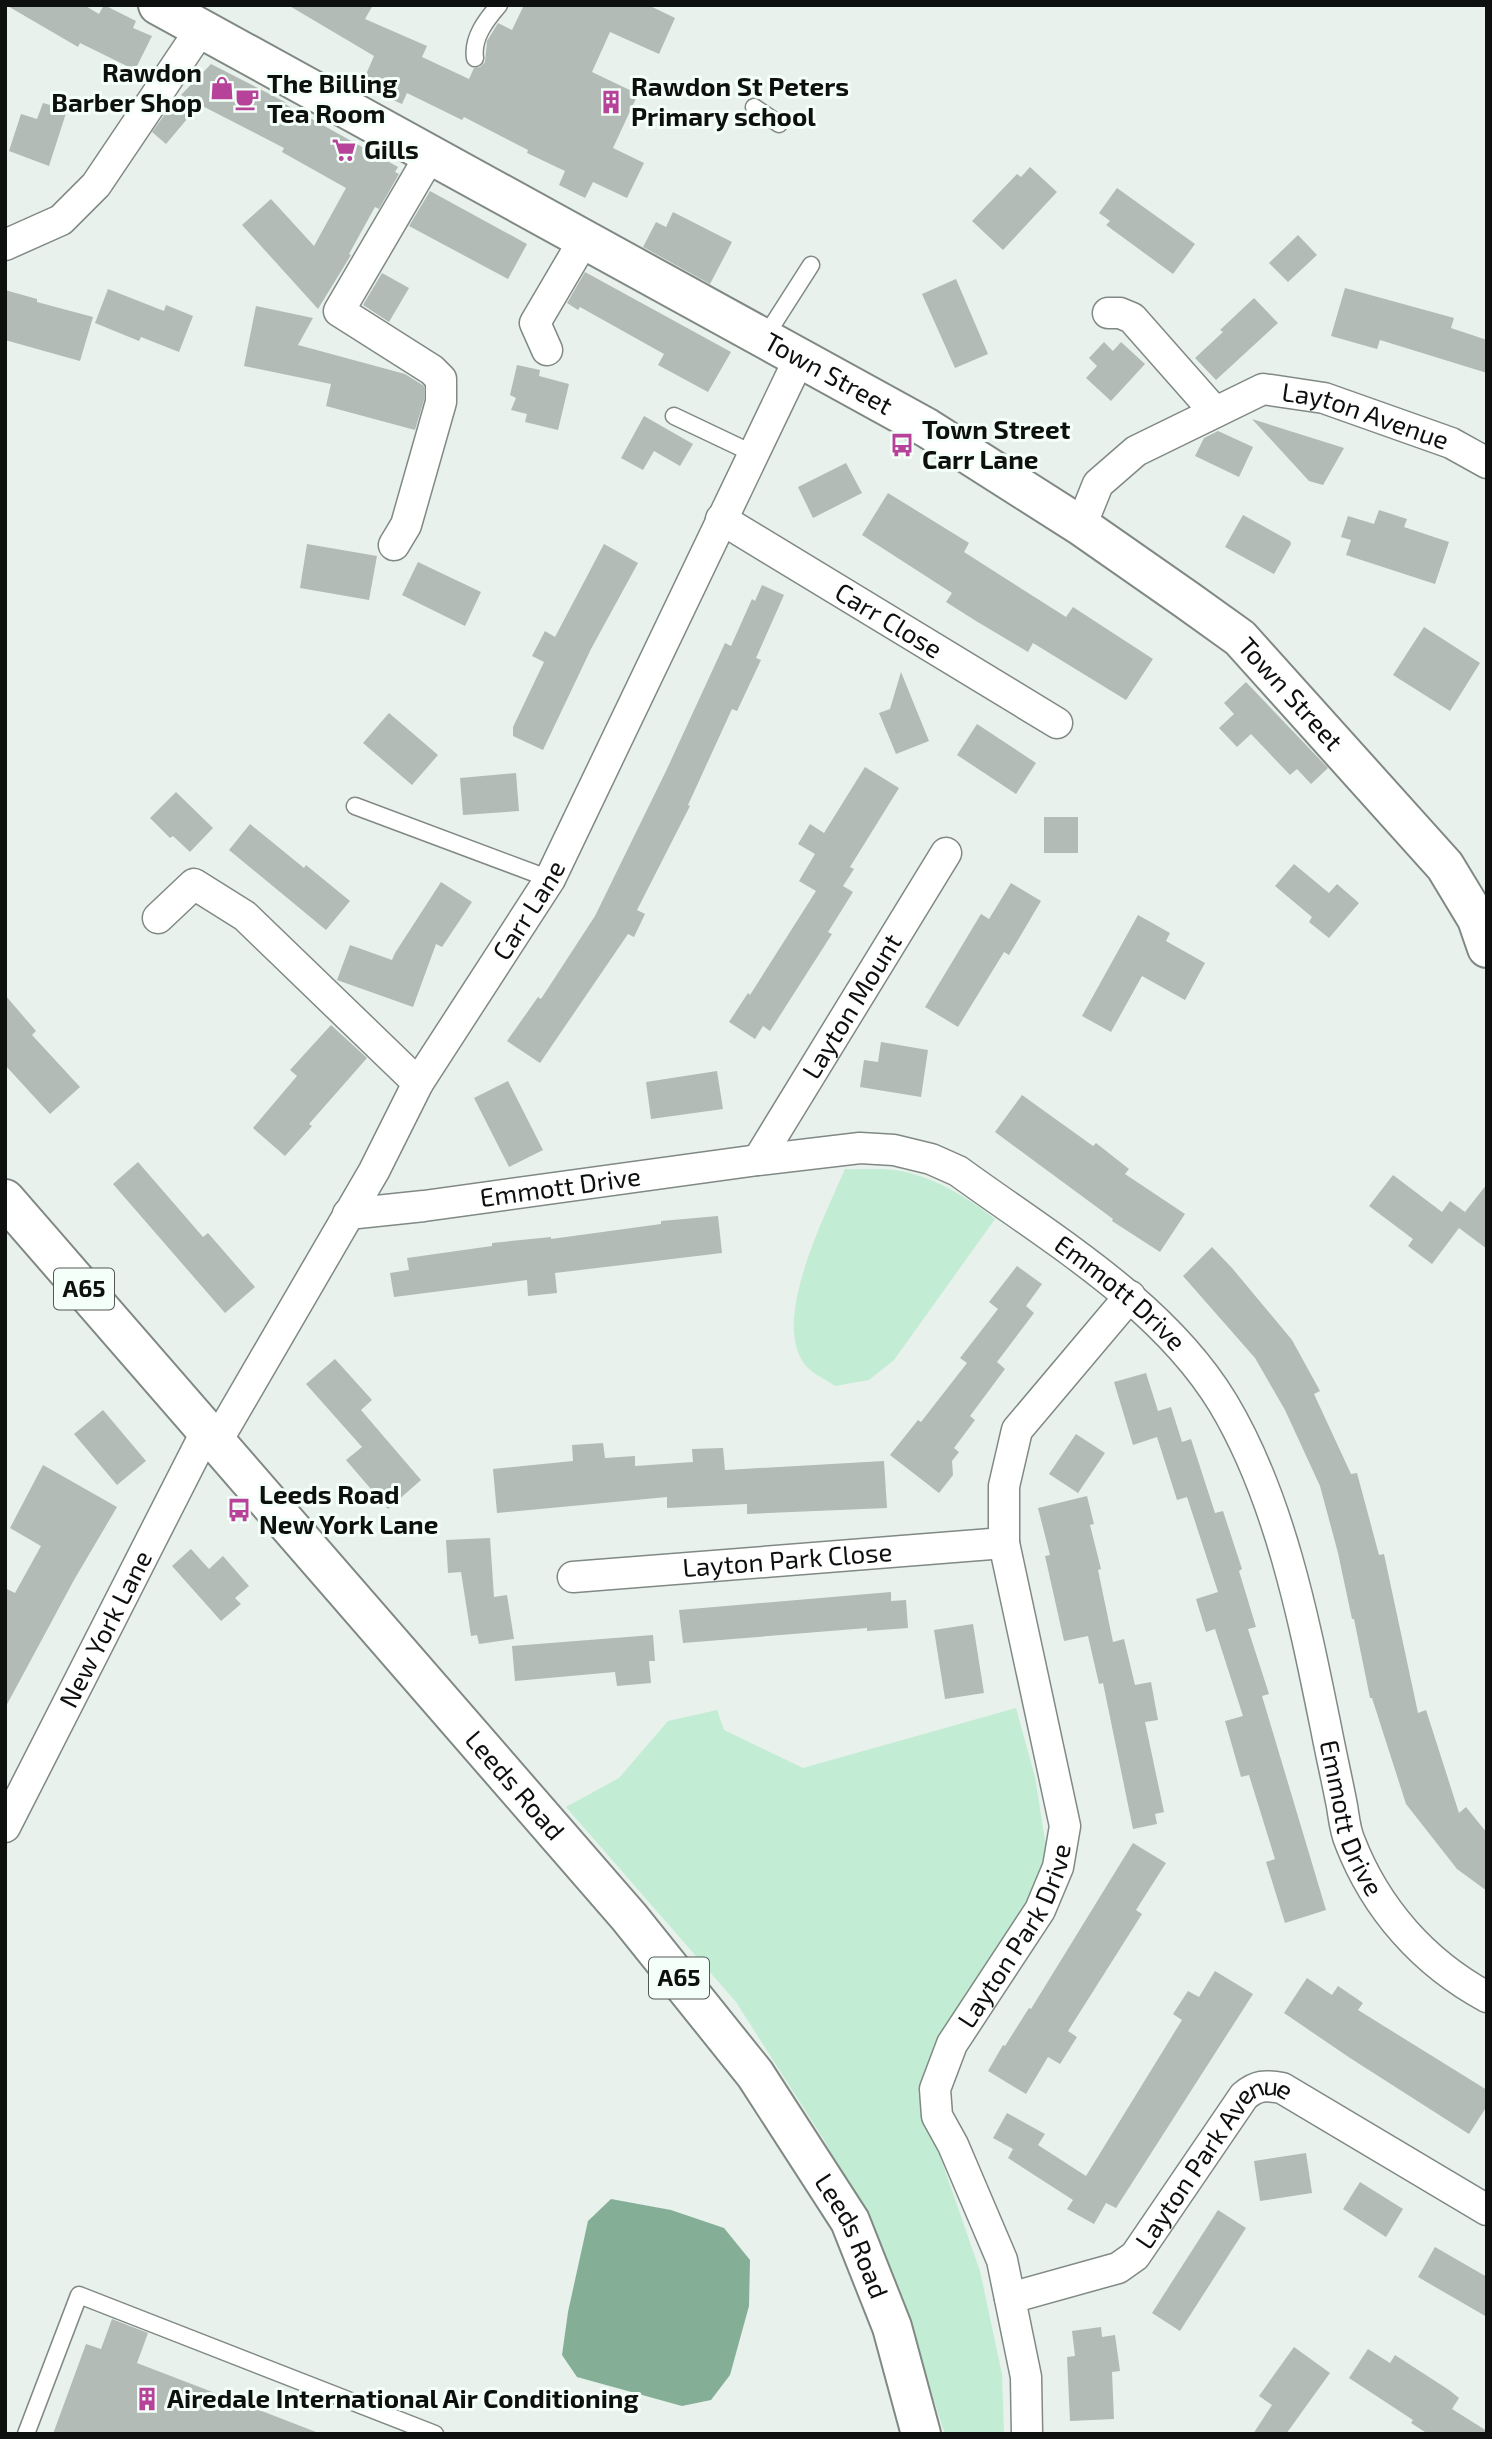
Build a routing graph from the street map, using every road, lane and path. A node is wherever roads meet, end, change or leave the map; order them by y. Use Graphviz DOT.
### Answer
graph roads {
  1 [pos="158,5"];
  2 [pos="499,5"];
  3 [pos="201,29"];
  4 [pos="475,58"];
  5 [pos="754,107"];
  6 [pos="779,124"];
  7 [pos="431,155"];
  8 [pos="585,238"];
  9 [pos="5,245"];
  10 [pos="811,265"];
  11 [pos="1108,313"];
  12 [pos="765,337"];
  13 [pos="547,350"];
  14 [pos="800,357"];
  15 [pos="1215,412"];
  16 [pos="674,416"];
  17 [pos="754,454"];
  18 [pos="1487,463"];
  19 [pos="721,519"];
  20 [pos="1081,526"];
  21 [pos="394,545"];
  22 [pos="1057,723"];
  23 [pos="355,806"];
  24 [pos="946,853"];
  25 [pos="550,879"];
  26 [pos="158,918"];
  27 [pos="1487,948"];
  28 [pos="418,1083"];
  29 [pos="758,1160"];
  30 [pos="5,1199"];
  31 [pos="348,1214"];
  32 [pos="1130,1296"];
  33 [pos="212,1435"];
  34 [pos="1004,1543"];
  35 [pos="573,1577"];
  36 [pos="5,1827"];
  37 [pos="1487,1997"];
  38 [pos="1487,2210"];
  39 [pos="1010,2298"];
  40 [pos="26,2434"];
  41 [pos="435,2434"];
  42 [pos="921,2434"];
  43 [pos="1027,2434"];
  1 -- 3 [label="street, Town Street"];
  2 -- 4 [label="lane"];
  3 -- 7 [label="street, Town Street"];
  3 -- 9 [label="street"];
  5 -- 6 [label="lane"];
  7 -- 8 [label="street, Town Street"];
  7 -- 21 [label="street"];
  8 -- 12 [label="street, Town Street"];
  8 -- 13 [label="street"];
  10 -- 12 [label="lane"];
  11 -- 15 [label="street"];
  12 -- 14 [label="street, Town Street"];
  14 -- 17 [label="street, Carr Lane"];
  14 -- 20 [label="street, Town Street"];
  15 -- 18 [label="street, Layton Avenue"];
  15 -- 20 [label="street, Layton Avenue"];
  16 -- 17 [label="lane"];
  17 -- 19 [label="street, Carr Lane"];
  19 -- 22 [label="street, Carr Close"];
  19 -- 25 [label="street, Carr Lane"];
  20 -- 27 [label="street, Town Street"];
  23 -- 25 [label="lane"];
  24 -- 29 [label="street, Layton Mount"];
  25 -- 28 [label="street, Carr Lane"];
  26 -- 28 [label="street"];
  28 -- 31 [label="street, Carr Lane"];
  29 -- 31 [label="street, Emmott Drive"];
  29 -- 32 [label="street, Emmott Drive"];
  30 -- 33 [label="street, Leeds Road / A65"];
  31 -- 33 [label="street, Carr Lane"];
  32 -- 34 [label="street, Layton Park Drive"];
  32 -- 37 [label="street, Emmott Drive"];
  33 -- 36 [label="street, New York Lane"];
  33 -- 42 [label="street, Leeds Road / A65"];
  34 -- 35 [label="street, Layton Park Close"];
  34 -- 39 [label="street, Layton Park Drive"];
  38 -- 39 [label="street, Layton Park Avenue"];
  39 -- 43 [label="street, Layton Park Drive"];
  40 -- 41 [label="lane"];
}
